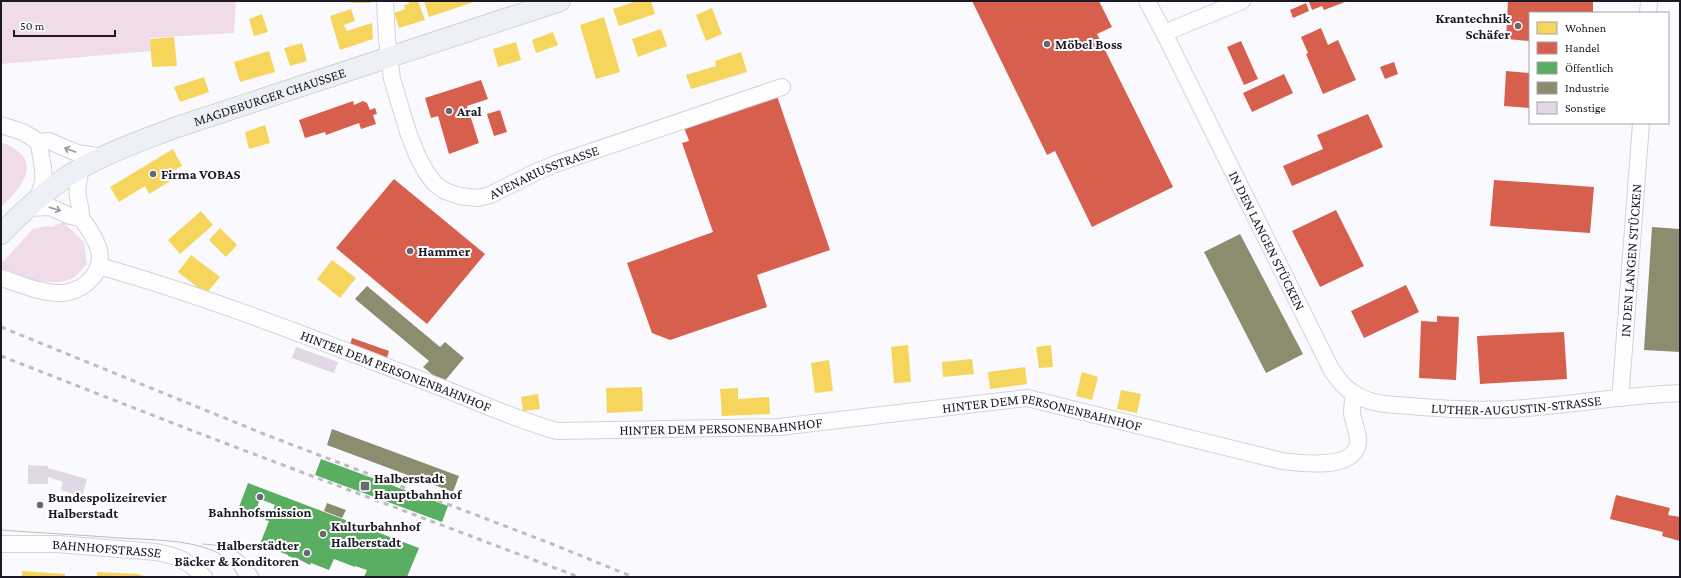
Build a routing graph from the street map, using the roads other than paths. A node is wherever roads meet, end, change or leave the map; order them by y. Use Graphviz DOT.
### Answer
graph roads {
  1 [pos="385,1"];
  2 [pos="560,1"];
  3 [pos="1147,1"];
  4 [pos="1242,1"];
  5 [pos="1649,1"];
  6 [pos="1648,12"];
  7 [pos="1164,33"];
  8 [pos="389,57"];
  9 [pos="782,87"];
  10 [pos="1641,124"];
  11 [pos="1,125"];
  12 [pos="39,142"];
  13 [pos="103,157"];
  14 [pos="81,168"];
  15 [pos="32,204"];
  16 [pos="81,218"];
  17 [pos="2,233"];
  18 [pos="99,266"];
  19 [pos="1,278"];
  20 [pos="1680,393"];
  21 [pos="1354,395"];
  22 [pos="1622,398"];
  23 [pos="1,544"];
  24 [pos="204,577"];
  1 -- 8 [label="street, AVENARIUSSTRASSE"];
  2 -- 8 [label="main road, MAGDEBURGER CHAUSSEE"];
  3 -- 7 [label="street, IN DEN LANGEN STÜCKEN"];
  4 -- 7 [label="street"];
  5 -- 6 [label="street"];
  7 -- 21 [label="street, IN DEN LANGEN STÜCKEN"];
  8 -- 9 [label="street, AVENARIUSSTRASSE"];
  8 -- 13 [label="main road, MAGDEBURGER CHAUSSEE"];
  10 -- 22 [label="street, IN DEN LANGEN STÜCKEN"];
  11 -- 12 [label="street"];
  13 -- 12 [label="street, one-way"];
  12 -- 15 [label="street"];
  13 -- 14 [label="main road, MAGDEBURGER CHAUSSEE"];
  14 -- 15 [label="main road, MAGDEBURGER CHAUSSEE"];
  14 -- 16 [label="street"];
  15 -- 16 [label="street, one-way"];
  15 -- 17 [label="main road, MAGDEBURGER CHAUSSEE"];
  16 -- 18 [label="street"];
  18 -- 19 [label="street"];
  18 -- 21 [label="street, HINTER DEM PERSONENBAHNHOF"];
  20 -- 22 [label="street, LUTHER-AUGUSTIN-STRASSE"];
  21 -- 22 [label="street, LUTHER-AUGUSTIN-STRASSE"];
  23 -- 24 [label="street, BAHNHOFSTRASSE"];
}
